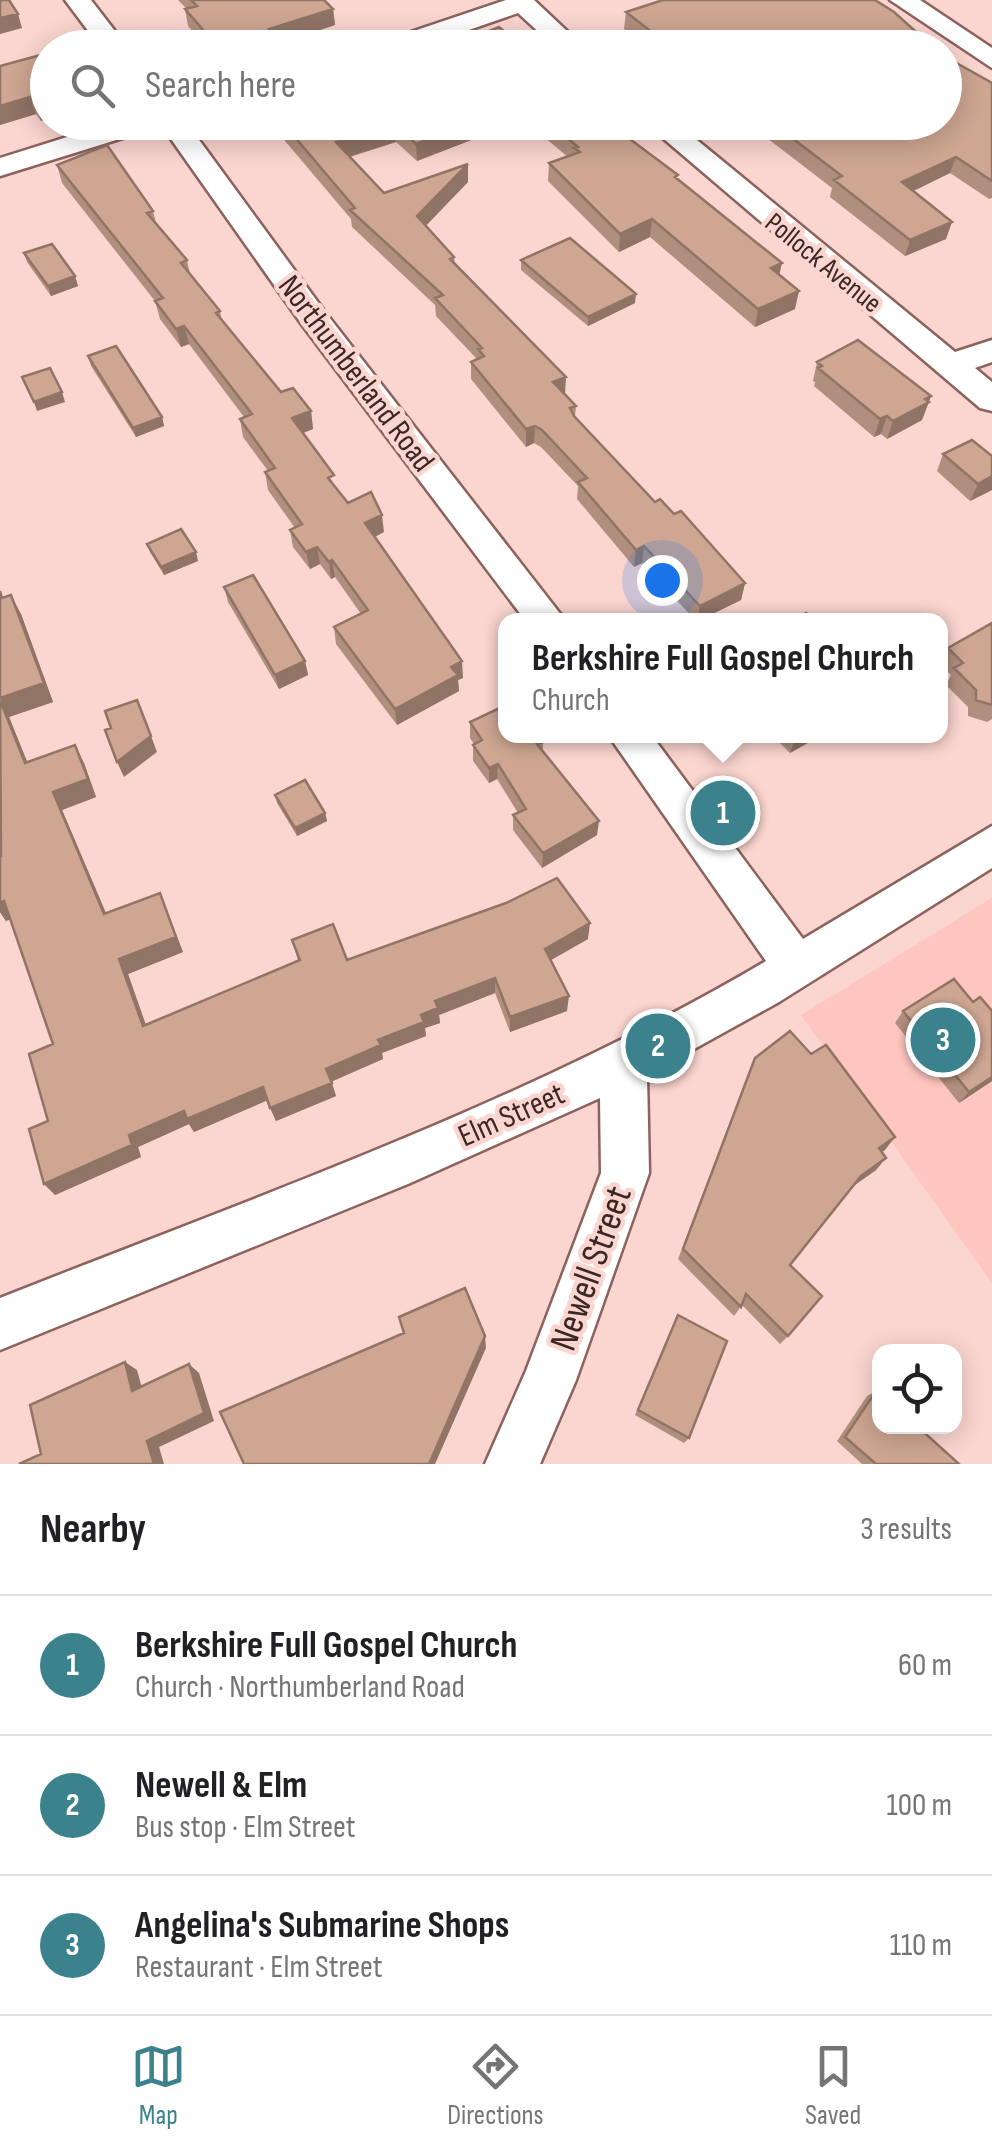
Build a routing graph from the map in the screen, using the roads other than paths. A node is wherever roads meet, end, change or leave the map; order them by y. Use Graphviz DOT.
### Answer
graph roads {
  1 [pos="78,0"];
  2 [pos="903,0"];
  3 [pos="521,1"];
  4 [pos="101,30"];
  5 [pos="440,30"];
  6 [pos="552,30"];
  7 [pos="948,30"];
  8 [pos="962,40"];
  9 [pos="992,60"];
  10 [pos="88,140"];
  11 [pos="185,140"];
  12 [pos="678,140"];
  13 [pos="0,167"];
  14 [pos="992,351"];
  15 [pos="950,365"];
  16 [pos="992,400"];
  17 [pos="541,613"];
  18 [pos="634,743"];
  19 [pos="992,844"];
  20 [pos="796,966"];
  21 [pos="622,1064"];
  22 [pos="3,1310"];
  23 [pos="512,1464"];
  1 -- 4 [label="street"];
  2 -- 7 [label="street"];
  3 -- 5 [label="street"];
  3 -- 6 [label="street"];
  8 -- 9 [label="street"];
  10 -- 13 [label="street"];
  11 -- 17 [label="street, Northumberland Road"];
  12 -- 15 [label="street, Pollock Avenue"];
  14 -- 15 [label="street"];
  15 -- 16 [label="street, Pollock Avenue"];
  18 -- 20 [label="street"];
  19 -- 20 [label="street, Elm Street"];
  20 -- 21 [label="street, Elm Street"];
  21 -- 22 [label="street, Elm Street"];
  21 -- 23 [label="street, Newell Street"];
}
